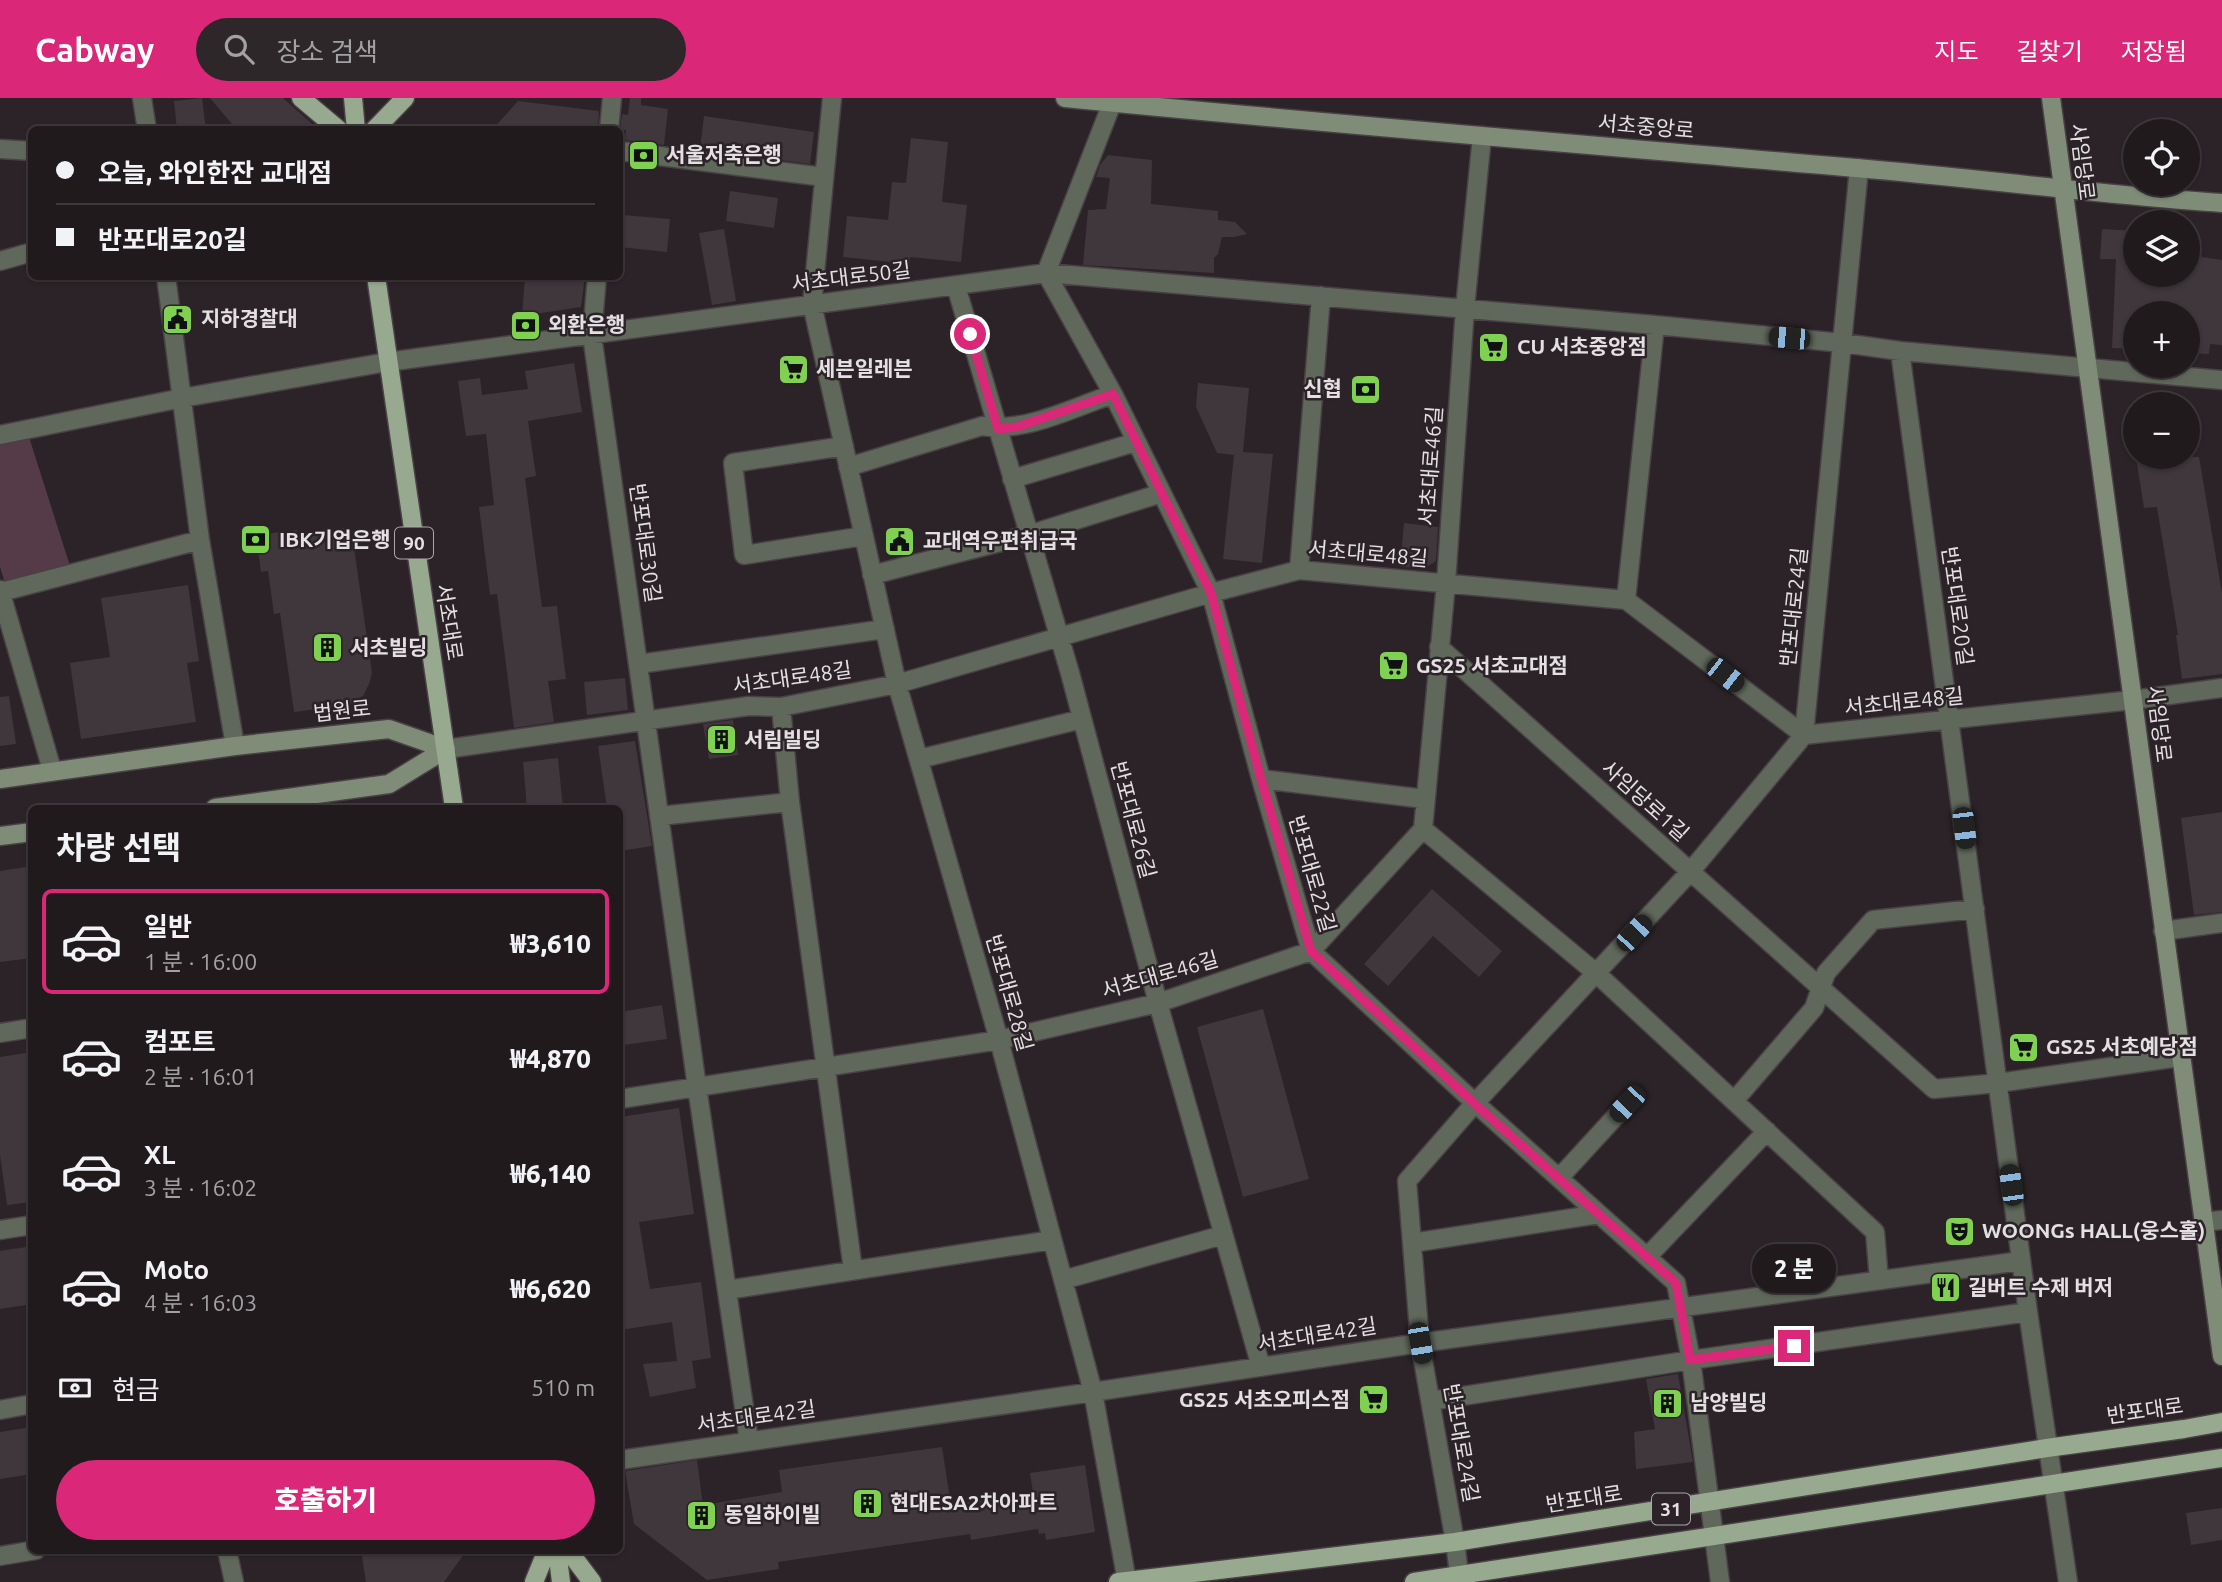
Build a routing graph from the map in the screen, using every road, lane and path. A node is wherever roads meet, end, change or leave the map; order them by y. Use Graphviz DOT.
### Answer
graph roads {
  1 [pos="142,98"];
  2 [pos="301,98"];
  3 [pos="353,98"];
  4 [pos="405,98"];
  5 [pos="611,98"];
  6 [pos="832,98"];
  7 [pos="1065,98"];
  8 [pos="2051,98"];
  9 [pos="1113,100"];
  10 [pos="146,126"];
  11 [pos="334,126"];
  12 [pos="356,126"];
  13 [pos="378,126"];
  14 [pos="609,126"];
  15 [pos="1482,136"];
  16 [pos="0,149"];
  17 [pos="28,151"];
  18 [pos="623,151"];
  19 [pos="1858,168"];
  20 [pos="824,177"];
  21 [pos="2062,187"];
  22 [pos="2222,203"];
  23 [pos="28,253"];
  24 [pos="0,261"];
  25 [pos="1046,273"];
  26 [pos="167,280"];
  27 [pos="377,280"];
  28 [pos="597,280"];
  29 [pos="956,286"];
  30 [pos="1321,296"];
  31 [pos="811,304"];
  32 [pos="1465,308"];
  33 [pos="1655,326"];
  34 [pos="592,335"];
  35 [pos="1843,343"];
  36 [pos="1900,351"];
  37 [pos="387,362"];
  38 [pos="2089,368"];
  39 [pos="2222,380"];
  40 [pos="1113,394"];
  41 [pos="182,398"];
  42 [pos="998,429"];
  43 [pos="0,435"];
  44 [pos="1136,442"];
  45 [pos="844,446"];
  46 [pos="848,467"];
  47 [pos="1012,479"];
  48 [pos="1162,494"];
  49 [pos="1028,535"];
  50 [pos="864,536"];
  51 [pos="200,540"];
  52 [pos="1299,570"];
  53 [pos="872,575"];
  54 [pos="1446,583"];
  55 [pos="0,591"];
  56 [pos="1211,593"];
  57 [pos="1626,600"];
  58 [pos="885,629"];
  59 [pos="1058,637"];
  60 [pos="1439,647"];
  61 [pos="639,664"];
  62 [pos="897,684"];
  63 [pos="2222,688"];
  64 [pos="2133,700"];
  65 [pos="781,707"];
  66 [pos="1082,719"];
  67 [pos="1949,720"];
  68 [pos="647,721"];
  69 [pos="1804,735"];
  70 [pos="235,746"];
  71 [pos="446,749"];
  72 [pos="919,760"];
  73 [pos="52,770"];
  74 [pos="0,779"];
  75 [pos="1261,779"];
  76 [pos="1425,799"];
  77 [pos="790,802"];
  78 [pos="258,805"];
  79 [pos="454,805"];
  80 [pos="660,816"];
  81 [pos="1423,829"];
  82 [pos="28,832"];
  83 [pos="0,836"];
  84 [pos="1690,872"];
  85 [pos="1975,909"];
  86 [pos="2222,923"];
  87 [pos="2163,932"];
  88 [pos="1311,951"];
  89 [pos="1596,973"];
  90 [pos="1821,989"];
  91 [pos="1158,1003"];
  92 [pos="28,1029"];
  93 [pos="0,1034"];
  94 [pos="999,1040"];
  95 [pos="2180,1057"];
  96 [pos="827,1067"];
  97 [pos="1998,1083"];
  98 [pos="696,1087"];
  99 [pos="623,1099"];
  100 [pos="1734,1101"];
  101 [pos="1475,1104"];
  102 [pos="1627,1104"];
  103 [pos="1767,1131"];
  104 [pos="1559,1178"];
  105 [pos="1598,1214"];
  106 [pos="2222,1220"];
  107 [pos="2203,1222"];
  108 [pos="28,1226"];
  109 [pos="0,1230"];
  110 [pos="1223,1235"];
  111 [pos="1052,1240"];
  112 [pos="1412,1243"];
  113 [pos="1647,1257"];
  114 [pos="2021,1261"];
  115 [pos="853,1270"];
  116 [pos="1063,1280"];
  117 [pos="1879,1280"];
  118 [pos="727,1290"];
  119 [pos="1679,1306"];
  120 [pos="2028,1312"];
  121 [pos="1420,1343"];
  122 [pos="2222,1356"];
  123 [pos="1690,1360"];
  124 [pos="1261,1367"];
  125 [pos="1093,1392"];
  126 [pos="1430,1401"];
  127 [pos="28,1405"];
  128 [pos="0,1409"];
  129 [pos="2222,1422"];
  130 [pos="749,1441"];
  131 [pos="2047,1448"];
  132 [pos="2222,1458"];
  133 [pos="623,1460"];
  134 [pos="2054,1482"];
  135 [pos="1710,1502"];
  136 [pos="1714,1535"];
  137 [pos="1455,1542"];
  138 [pos="28,1551"];
  139 [pos="228,1554"];
  140 [pos="545,1554"];
  141 [pos="558,1554"];
  142 [pos="571,1554"];
  143 [pos="0,1556"];
  144 [pos="1459,1579"];
  145 [pos="233,1582"];
  146 [pos="534,1582"];
  147 [pos="562,1582"];
  148 [pos="592,1582"];
  149 [pos="1124,1582"];
  150 [pos="1414,1582"];
  151 [pos="1720,1582"];
  152 [pos="2068,1582"];
  1 -- 10 [label="street"];
  2 -- 11 [label="main road"];
  3 -- 12 [label="main road"];
  4 -- 13 [label="main road"];
  5 -- 14 [label="street"];
  6 -- 20 [label="street, 반포대로28길"];
  7 -- 9 [label="main road, 서초중앙로"];
  8 -- 21 [label="main road, 사임당로"];
  9 -- 15 [label="main road, 서초중앙로"];
  9 -- 25 [label="street"];
  15 -- 19 [label="main road, 서초중앙로"];
  15 -- 32 [label="street, 서초대로46길"];
  16 -- 17 [label="street"];
  18 -- 20 [label="street"];
  19 -- 21 [label="main road, 서초중앙로"];
  19 -- 35 [label="street, 반포대로24길"];
  20 -- 31 [label="street, 반포대로28길"];
  21 -- 22 [label="main road, 서초중앙로"];
  21 -- 38 [label="main road, 사임당로"];
  23 -- 24 [label="street"];
  25 -- 29 [label="street, 서초대로50길"];
  25 -- 30 [label="street, 서초대로50길"];
  25 -- 40 [label="street, 반포대로22길"];
  26 -- 41 [label="street"];
  27 -- 37 [label="main road, 서초대로 / 90"];
  28 -- 34 [label="street, 반포대로30길"];
  29 -- 31 [label="street, 서초대로50길"];
  29 -- 42 [label="street, 반포대로26길"];
  30 -- 32 [label="street, 서초대로50길"];
  30 -- 52 [label="street"];
  31 -- 34 [label="street, 서초대로50길"];
  31 -- 45 [label="street, 반포대로28길"];
  32 -- 33 [label="street, 서초대로50길"];
  32 -- 54 [label="street, 서초대로46길"];
  33 -- 35 [label="street, 서초대로50길"];
  33 -- 57 [label="street"];
  34 -- 37 [label="street, 서초대로50길"];
  34 -- 61 [label="street, 반포대로30길"];
  35 -- 36 [label="street, 서초대로50길"];
  35 -- 69 [label="street, 반포대로24길"];
  36 -- 38 [label="street, 서초대로50길"];
  36 -- 67 [label="street, 반포대로20길"];
  37 -- 41 [label="street, 서초대로50길"];
  37 -- 71 [label="main road, 서초대로 / 90"];
  38 -- 39 [label="street, 서초대로50길"];
  38 -- 64 [label="main road, 사임당로"];
  40 -- 42 [label="street"];
  40 -- 44 [label="street, 반포대로22길"];
  41 -- 43 [label="street, 서초대로50길"];
  41 -- 51 [label="street"];
  42 -- 46 [label="street"];
  42 -- 47 [label="street, 반포대로26길"];
  44 -- 47 [label="street"];
  44 -- 48 [label="street, 반포대로22길"];
  45 -- 46 [label="street, 반포대로28길"];
  45 -- 50 [label="street"];
  46 -- 50 [label="street, 반포대로28길"];
  47 -- 49 [label="street, 반포대로26길"];
  48 -- 49 [label="street"];
  48 -- 56 [label="street, 반포대로22길"];
  49 -- 53 [label="street"];
  49 -- 59 [label="street, 반포대로26길"];
  50 -- 53 [label="street, 반포대로28길"];
  51 -- 55 [label="street"];
  51 -- 70 [label="street"];
  52 -- 54 [label="street, 서초대로48길"];
  52 -- 56 [label="street, 서초대로48길"];
  53 -- 58 [label="street, 반포대로28길"];
  54 -- 57 [label="street, 서초대로48길"];
  54 -- 60 [label="street, 서초대로46길"];
  55 -- 73 [label="street"];
  56 -- 59 [label="street, 서초대로48길"];
  56 -- 75 [label="street, 반포대로22길"];
  57 -- 69 [label="street"];
  58 -- 61 [label="street"];
  58 -- 62 [label="street, 반포대로28길"];
  59 -- 62 [label="street, 서초대로48길"];
  59 -- 66 [label="street, 반포대로26길"];
  60 -- 76 [label="street, 서초대로46길"];
  60 -- 84 [label="street, 사임당로1길"];
  61 -- 68 [label="street, 반포대로30길"];
  62 -- 65 [label="street, 서초대로48길"];
  62 -- 72 [label="street, 반포대로28길"];
  63 -- 64 [label="street, 서초대로48길"];
  64 -- 67 [label="street, 서초대로48길"];
  64 -- 87 [label="main road, 사임당로"];
  65 -- 68 [label="street, 서초대로48길"];
  65 -- 77 [label="street"];
  66 -- 72 [label="street"];
  66 -- 91 [label="street, 반포대로26길"];
  67 -- 69 [label="street, 서초대로48길"];
  67 -- 85 [label="street, 반포대로20길"];
  68 -- 71 [label="street, 서초대로48길"];
  68 -- 80 [label="street, 반포대로30길"];
  69 -- 84 [label="street, 반포대로24길"];
  70 -- 71 [label="main road, 법원로"];
  70 -- 73 [label="main road, 법원로"];
  71 -- 78 [label="main road"];
  71 -- 79 [label="main road, 서초대로 / 90"];
  72 -- 94 [label="street, 반포대로28길"];
  73 -- 74 [label="main road, 법원로"];
  75 -- 76 [label="street"];
  75 -- 88 [label="street, 반포대로22길"];
  76 -- 81 [label="street, 서초대로46길"];
  77 -- 80 [label="street"];
  77 -- 96 [label="street"];
  80 -- 98 [label="street, 반포대로30길"];
  81 -- 88 [label="street, 서초대로46길"];
  81 -- 89 [label="street"];
  82 -- 83 [label="main road"];
  84 -- 89 [label="street, 반포대로24길"];
  84 -- 90 [label="street, 사임당로1길"];
  85 -- 90 [label="street"];
  85 -- 97 [label="street, 반포대로20길"];
  86 -- 87 [label="street"];
  87 -- 95 [label="main road, 사임당로"];
  88 -- 91 [label="street, 서초대로46길"];
  88 -- 101 [label="street, 반포대로22길"];
  89 -- 100 [label="street"];
  89 -- 101 [label="street, 반포대로24길"];
  90 -- 97 [label="street, 사임당로1길"];
  90 -- 100 [label="street"];
  91 -- 94 [label="street, 서초대로46길"];
  91 -- 110 [label="street, 반포대로26길"];
  92 -- 93 [label="street"];
  94 -- 96 [label="street, 서초대로46길"];
  94 -- 111 [label="street, 반포대로28길"];
  95 -- 97 [label="street, 사임당로1길"];
  95 -- 107 [label="main road, 사임당로"];
  96 -- 98 [label="street, 서초대로46길"];
  96 -- 115 [label="street"];
  97 -- 114 [label="street, 반포대로20길"];
  98 -- 99 [label="street, 서초대로46길"];
  98 -- 118 [label="street, 반포대로30길"];
  100 -- 103 [label="street"];
  101 -- 104 [label="street, 반포대로22길"];
  101 -- 112 [label="street, 반포대로24길"];
  102 -- 104 [label="street"];
  103 -- 113 [label="street"];
  103 -- 117 [label="street"];
  104 -- 105 [label="street, 반포대로22길"];
  105 -- 112 [label="street"];
  105 -- 113 [label="street, 반포대로22길"];
  106 -- 107 [label="street"];
  107 -- 122 [label="main road, 사임당로"];
  108 -- 109 [label="street"];
  110 -- 116 [label="street"];
  110 -- 124 [label="street, 반포대로26길"];
  111 -- 115 [label="street"];
  111 -- 116 [label="street, 반포대로28길"];
  112 -- 121 [label="street, 반포대로24길"];
  113 -- 119 [label="street, 반포대로22길"];
  114 -- 117 [label="street, 서초대로42길"];
  114 -- 120 [label="street, 반포대로20길"];
  115 -- 118 [label="street"];
  116 -- 125 [label="street, 반포대로28길"];
  117 -- 119 [label="street, 서초대로42길"];
  118 -- 130 [label="street, 반포대로30길"];
  119 -- 121 [label="street, 서초대로42길"];
  119 -- 123 [label="street, 반포대로22길"];
  120 -- 123 [label="street"];
  120 -- 131 [label="street, 반포대로20길"];
  121 -- 124 [label="street, 서초대로42길"];
  121 -- 126 [label="street, 반포대로24길"];
  123 -- 126 [label="street"];
  123 -- 135 [label="street, 반포대로22길"];
  124 -- 125 [label="street, 서초대로42길"];
  125 -- 130 [label="street, 서초대로42길"];
  125 -- 149 [label="street, 반포대로28길"];
  126 -- 137 [label="street, 반포대로24길"];
  127 -- 128 [label="street"];
  129 -- 131 [label="main road, 반포대로 / 31"];
  130 -- 133 [label="street, 서초대로42길"];
  131 -- 134 [label="street, 반포대로20길"];
  131 -- 135 [label="main road, 반포대로 / 31"];
  132 -- 134 [label="main road, 31"];
  134 -- 136 [label="main road, 31"];
  134 -- 152 [label="street, 반포대로20길"];
  135 -- 136 [label="street, 반포대로22길"];
  135 -- 137 [label="main road, 반포대로 / 31"];
  136 -- 144 [label="main road, 31"];
  136 -- 151 [label="street, 반포대로22길"];
  137 -- 144 [label="street, 반포대로24길"];
  137 -- 149 [label="main road, 반포대로 / 31"];
  138 -- 143 [label="street"];
  139 -- 145 [label="street"];
  140 -- 146 [label="main road"];
  141 -- 147 [label="main road"];
  142 -- 148 [label="main road"];
  144 -- 150 [label="main road, 31"];
}
